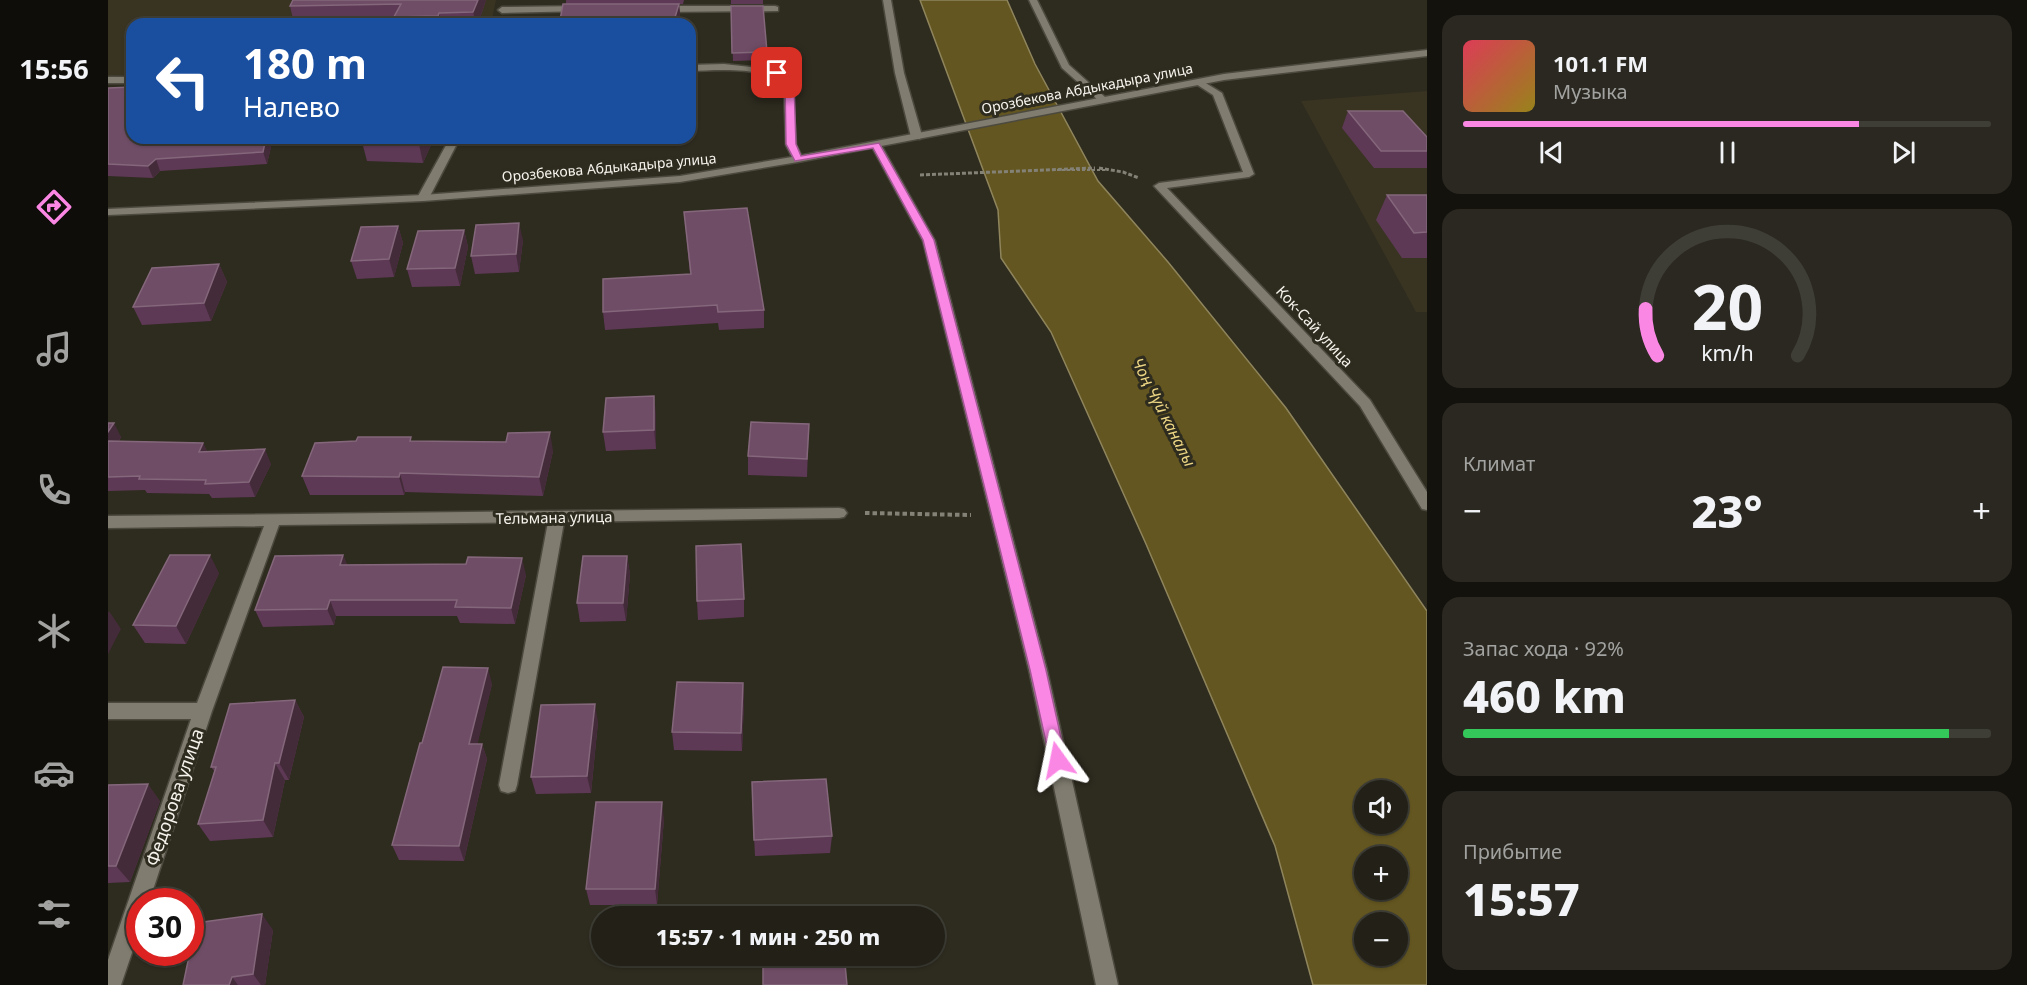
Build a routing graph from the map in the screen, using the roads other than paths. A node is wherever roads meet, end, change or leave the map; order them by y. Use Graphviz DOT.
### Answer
graph roads {
  1 [pos="887,0"];
  2 [pos="1033,0"];
  3 [pos="502,9"];
  4 [pos="597,9"];
  5 [pos="657,9"];
  6 [pos="775,9"];
  7 [pos="1427,53"];
  8 [pos="696,68"];
  9 [pos="108,80"];
  10 [pos="126,80"];
  11 [pos="1199,82"];
  12 [pos="1102,99"];
  13 [pos="916,137"];
  14 [pos="452,144"];
  15 [pos="876,145"];
  16 [pos="798,159"];
  17 [pos="423,198"];
  18 [pos="108,212"];
  19 [pos="1427,505"];
  20 [pos="839,513"];
  21 [pos="557,517"];
  22 [pos="273,521"];
  23 [pos="108,522"];
  24 [pos="108,711"];
  25 [pos="203,711"];
  26 [pos="508,785"];
  27 [pos="110,985"];
  28 [pos="1107,985"];
  1 -- 13 [label="street"];
  2 -- 12 [label="street"];
  3 -- 4 [label="street"];
  5 -- 6 [label="street"];
  7 -- 11 [label="street, Орозбекова Абдыкадыра улица"];
  8 -- 16 [label="street"];
  9 -- 10 [label="street"];
  11 -- 12 [label="street, Орозбекова Абдыкадыра улица"];
  11 -- 19 [label="street, Кок-Сай улица"];
  12 -- 13 [label="street, Орозбекова Абдыкадыра улица"];
  13 -- 15 [label="street, Орозбекова Абдыкадыра улица"];
  14 -- 17 [label="street"];
  15 -- 16 [label="street, Орозбекова Абдыкадыра улица"];
  15 -- 28 [label="street"];
  16 -- 17 [label="street, Орозбекова Абдыкадыра улица"];
  17 -- 18 [label="street, Орозбекова Абдыкадыра улица"];
  20 -- 21 [label="street, Тельмана улица"];
  21 -- 22 [label="street, Тельмана улица"];
  21 -- 26 [label="street"];
  22 -- 23 [label="street, Тельмана улица"];
  22 -- 25 [label="street, Федорова улица"];
  24 -- 25 [label="street"];
  25 -- 27 [label="street, Федорова улица"];
}
